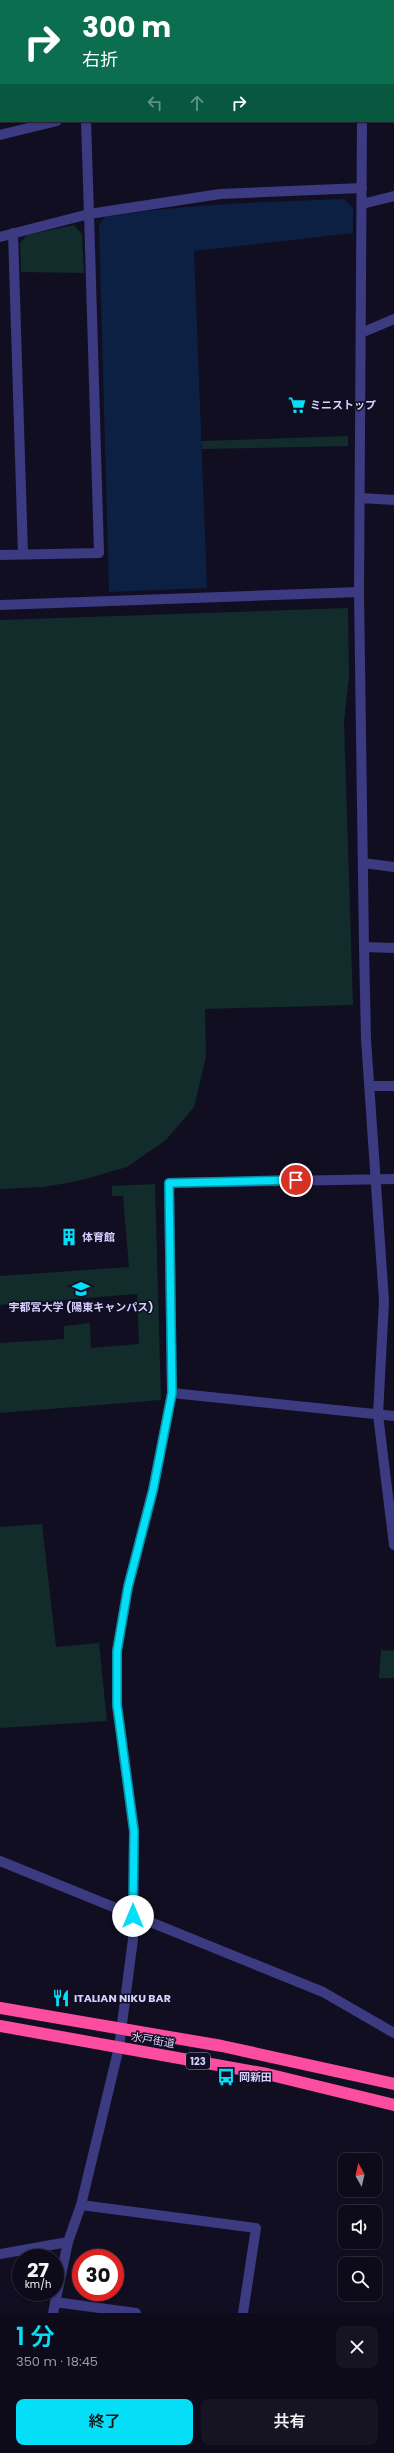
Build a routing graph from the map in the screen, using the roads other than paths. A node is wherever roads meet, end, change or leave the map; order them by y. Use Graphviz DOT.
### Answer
graph roads {
  1 [pos="53,122"];
  2 [pos="86,122"];
  3 [pos="362,122"];
  4 [pos="0,135"];
  5 [pos="362,188"];
  6 [pos="394,196"];
  7 [pos="362,204"];
  8 [pos="89,214"];
  9 [pos="13,232"];
  10 [pos="0,237"];
  11 [pos="394,319"];
  12 [pos="361,333"];
  13 [pos="360,498"];
  14 [pos="394,500"];
  15 [pos="23,554"];
  16 [pos="0,555"];
  17 [pos="360,592"];
  18 [pos="0,605"];
  19 [pos="363,863"];
  20 [pos="394,867"];
  21 [pos="364,947"];
  22 [pos="394,948"];
  23 [pos="370,1086"];
  24 [pos="394,1086"];
  25 [pos="376,1178"];
  26 [pos="394,1179"];
  27 [pos="172,1393"];
  28 [pos="378,1416"];
  29 [pos="394,1416"];
  30 [pos="394,1545"];
  31 [pos="0,1861"];
  32 [pos="133,1916"];
  33 [pos="0,2008"];
  34 [pos="0,2026"];
  35 [pos="122,2027"];
  36 [pos="394,2033"];
  37 [pos="119,2047"];
  38 [pos="394,2084"];
  39 [pos="394,2104"];
  40 [pos="82,2204"];
  41 [pos="68,2242"];
  42 [pos="0,2254"];
  43 [pos="55,2302"];
  44 [pos="53,2313"];
  45 [pos="136,2313"];
  46 [pos="243,2313"];
  1 -- 4 [label="street"];
  2 -- 8 [label="street"];
  3 -- 5 [label="street"];
  5 -- 7 [label="street"];
  5 -- 8 [label="street"];
  6 -- 7 [label="street"];
  7 -- 12 [label="street"];
  8 -- 9 [label="street"];
  8 -- 15 [label="street"];
  9 -- 10 [label="street"];
  9 -- 15 [label="street"];
  11 -- 12 [label="street"];
  12 -- 13 [label="street"];
  13 -- 14 [label="street"];
  13 -- 17 [label="street"];
  15 -- 16 [label="street"];
  17 -- 18 [label="street"];
  17 -- 19 [label="street"];
  19 -- 20 [label="street"];
  19 -- 21 [label="street"];
  21 -- 22 [label="street"];
  21 -- 23 [label="street"];
  23 -- 24 [label="street"];
  23 -- 25 [label="street"];
  25 -- 26 [label="street"];
  25 -- 27 [label="street"];
  25 -- 28 [label="street"];
  27 -- 28 [label="street"];
  27 -- 32 [label="street"];
  28 -- 29 [label="street"];
  28 -- 30 [label="street"];
  31 -- 32 [label="street"];
  32 -- 35 [label="street"];
  32 -- 36 [label="street"];
  33 -- 35 [label="highway, 水戸街道 / 123"];
  34 -- 37 [label="highway, 水戸街道 / 123"];
  35 -- 37 [label="street"];
  35 -- 38 [label="highway, 水戸街道 / 123"];
  37 -- 39 [label="highway, 水戸街道 / 123"];
  37 -- 40 [label="street"];
  40 -- 41 [label="street"];
  40 -- 46 [label="street"];
  41 -- 42 [label="street"];
  41 -- 43 [label="street"];
  43 -- 44 [label="street"];
  43 -- 45 [label="street"];
}
